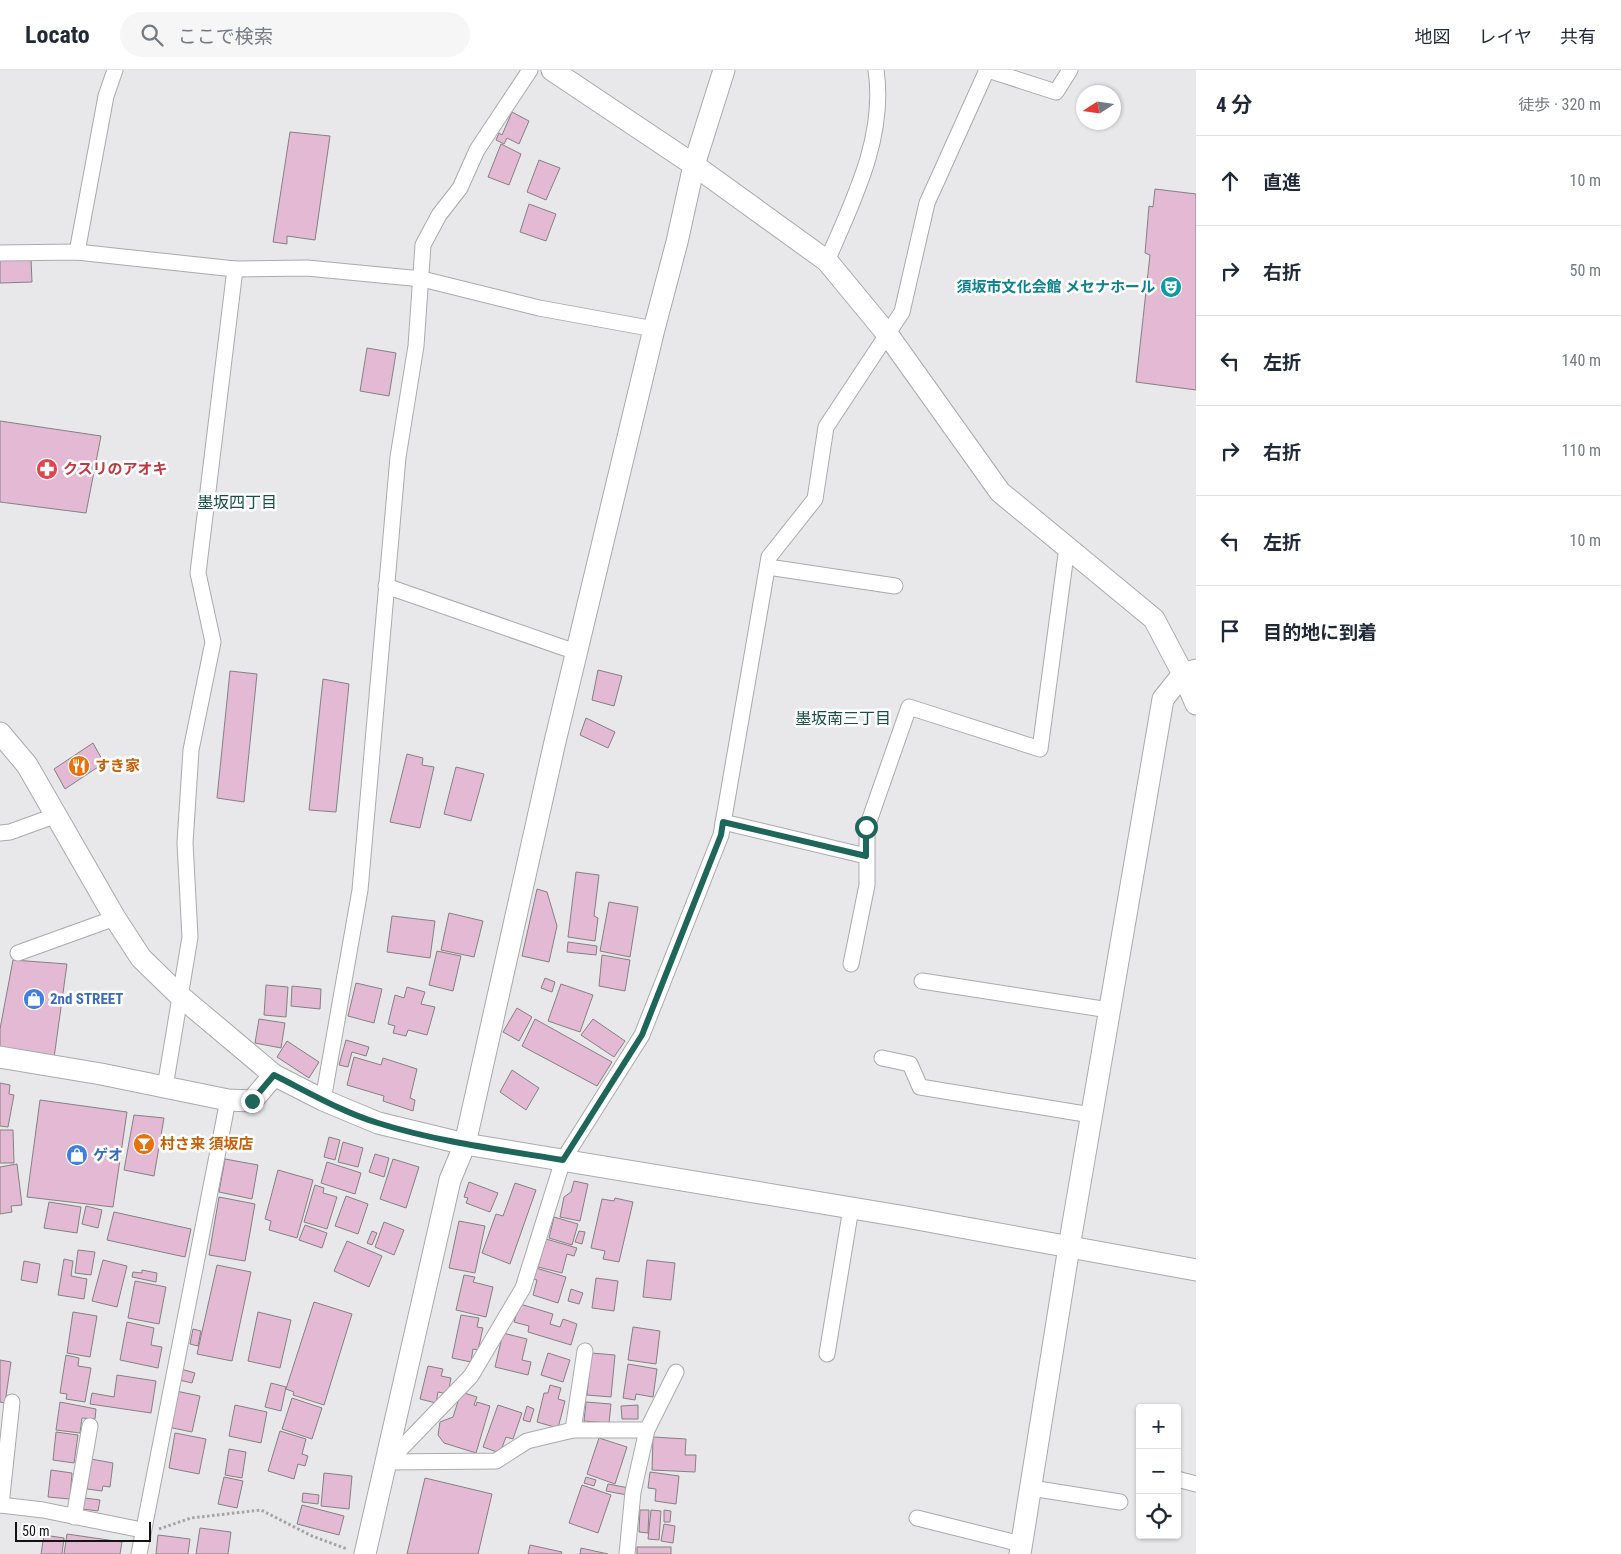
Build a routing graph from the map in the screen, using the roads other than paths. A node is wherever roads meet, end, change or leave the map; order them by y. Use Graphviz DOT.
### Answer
graph roads {
  1 [pos="114,70"];
  2 [pos="530,70"];
  3 [pos="552,70"];
  4 [pos="724,70"];
  5 [pos="876,70"];
  6 [pos="987,70"];
  7 [pos="1070,70"];
  8 [pos="694,165"];
  9 [pos="77,252"];
  10 [pos="0,253"];
  11 [pos="827,261"];
  12 [pos="235,269"];
  13 [pos="422,279"];
  14 [pos="654,328"];
  15 [pos="888,335"];
  16 [pos="1067,547"];
  17 [pos="768,567"];
  18 [pos="386,586"];
  19 [pos="895,586"];
  20 [pos="576,652"];
  21 [pos="1190,672"];
  22 [pos="1196,704"];
  23 [pos="0,733"];
  24 [pos="57,815"];
  25 [pos="723,822"];
  26 [pos="0,833"];
  27 [pos="866,856"];
  28 [pos="115,918"];
  29 [pos="18,953"];
  30 [pos="852,964"];
  31 [pos="922,981"];
  32 [pos="180,996"];
  33 [pos="1109,1010"];
  34 [pos="0,1057"];
  35 [pos="882,1058"];
  36 [pos="274,1075"];
  37 [pos="165,1087"];
  38 [pos="228,1100"];
  39 [pos="323,1100"];
  40 [pos="1091,1115"];
  41 [pos="465,1144"];
  42 [pos="563,1160"];
  43 [pos="851,1208"];
  44 [pos="1069,1247"];
  45 [pos="1196,1270"];
  46 [pos="585,1351"];
  47 [pos="828,1354"];
  48 [pos="676,1372"];
  49 [pos="12,1402"];
  50 [pos="90,1426"];
  51 [pos="573,1430"];
  52 [pos="647,1430"];
  53 [pos="388,1462"];
  54 [pos="1181,1480"];
  55 [pos="1196,1484"];
  56 [pos="1031,1488"];
  57 [pos="1120,1502"];
  58 [pos="0,1505"];
  59 [pos="74,1516"];
  60 [pos="917,1518"];
  61 [pos="142,1530"];
  62 [pos="1021,1549"];
  63 [pos="357,1552"];
  64 [pos="138,1554"];
  65 [pos="627,1554"];
  1 -- 9 [label="street"];
  2 -- 13 [label="street"];
  3 -- 8 [label="street"];
  4 -- 8 [label="street"];
  5 -- 11 [label="street"];
  6 -- 7 [label="street"];
  6 -- 15 [label="street"];
  8 -- 11 [label="street"];
  8 -- 14 [label="street"];
  9 -- 10 [label="street"];
  9 -- 12 [label="street"];
  11 -- 15 [label="street"];
  12 -- 13 [label="street"];
  12 -- 32 [label="street"];
  13 -- 14 [label="street"];
  13 -- 18 [label="street"];
  14 -- 20 [label="street"];
  15 -- 16 [label="street"];
  15 -- 17 [label="street"];
  16 -- 21 [label="street"];
  16 -- 27 [label="street"];
  17 -- 19 [label="street"];
  17 -- 25 [label="street"];
  18 -- 20 [label="street"];
  18 -- 39 [label="street"];
  20 -- 41 [label="street"];
  21 -- 22 [label="street"];
  21 -- 33 [label="street"];
  23 -- 24 [label="street"];
  24 -- 26 [label="street"];
  24 -- 28 [label="street"];
  25 -- 27 [label="street"];
  25 -- 42 [label="street"];
  27 -- 30 [label="street"];
  28 -- 29 [label="street"];
  28 -- 32 [label="street"];
  31 -- 33 [label="street"];
  32 -- 36 [label="street"];
  32 -- 37 [label="street"];
  33 -- 40 [label="street"];
  34 -- 37 [label="street"];
  35 -- 40 [label="street"];
  36 -- 38 [label="street"];
  36 -- 39 [label="street"];
  37 -- 38 [label="street"];
  38 -- 61 [label="street"];
  39 -- 41 [label="street"];
  40 -- 44 [label="street"];
  41 -- 42 [label="street"];
  41 -- 53 [label="street"];
  42 -- 43 [label="street"];
  42 -- 53 [label="street"];
  43 -- 44 [label="street"];
  43 -- 47 [label="street"];
  44 -- 45 [label="street"];
  44 -- 56 [label="street"];
  46 -- 51 [label="street"];
  48 -- 52 [label="street"];
  49 -- 58 [label="street"];
  50 -- 59 [label="street"];
  51 -- 52 [label="street"];
  51 -- 53 [label="street"];
  52 -- 65 [label="street"];
  53 -- 63 [label="street"];
  54 -- 55 [label="street"];
  56 -- 57 [label="street"];
  56 -- 62 [label="street"];
  58 -- 59 [label="street"];
  59 -- 61 [label="street"];
  60 -- 62 [label="street"];
  61 -- 64 [label="street"];
}
